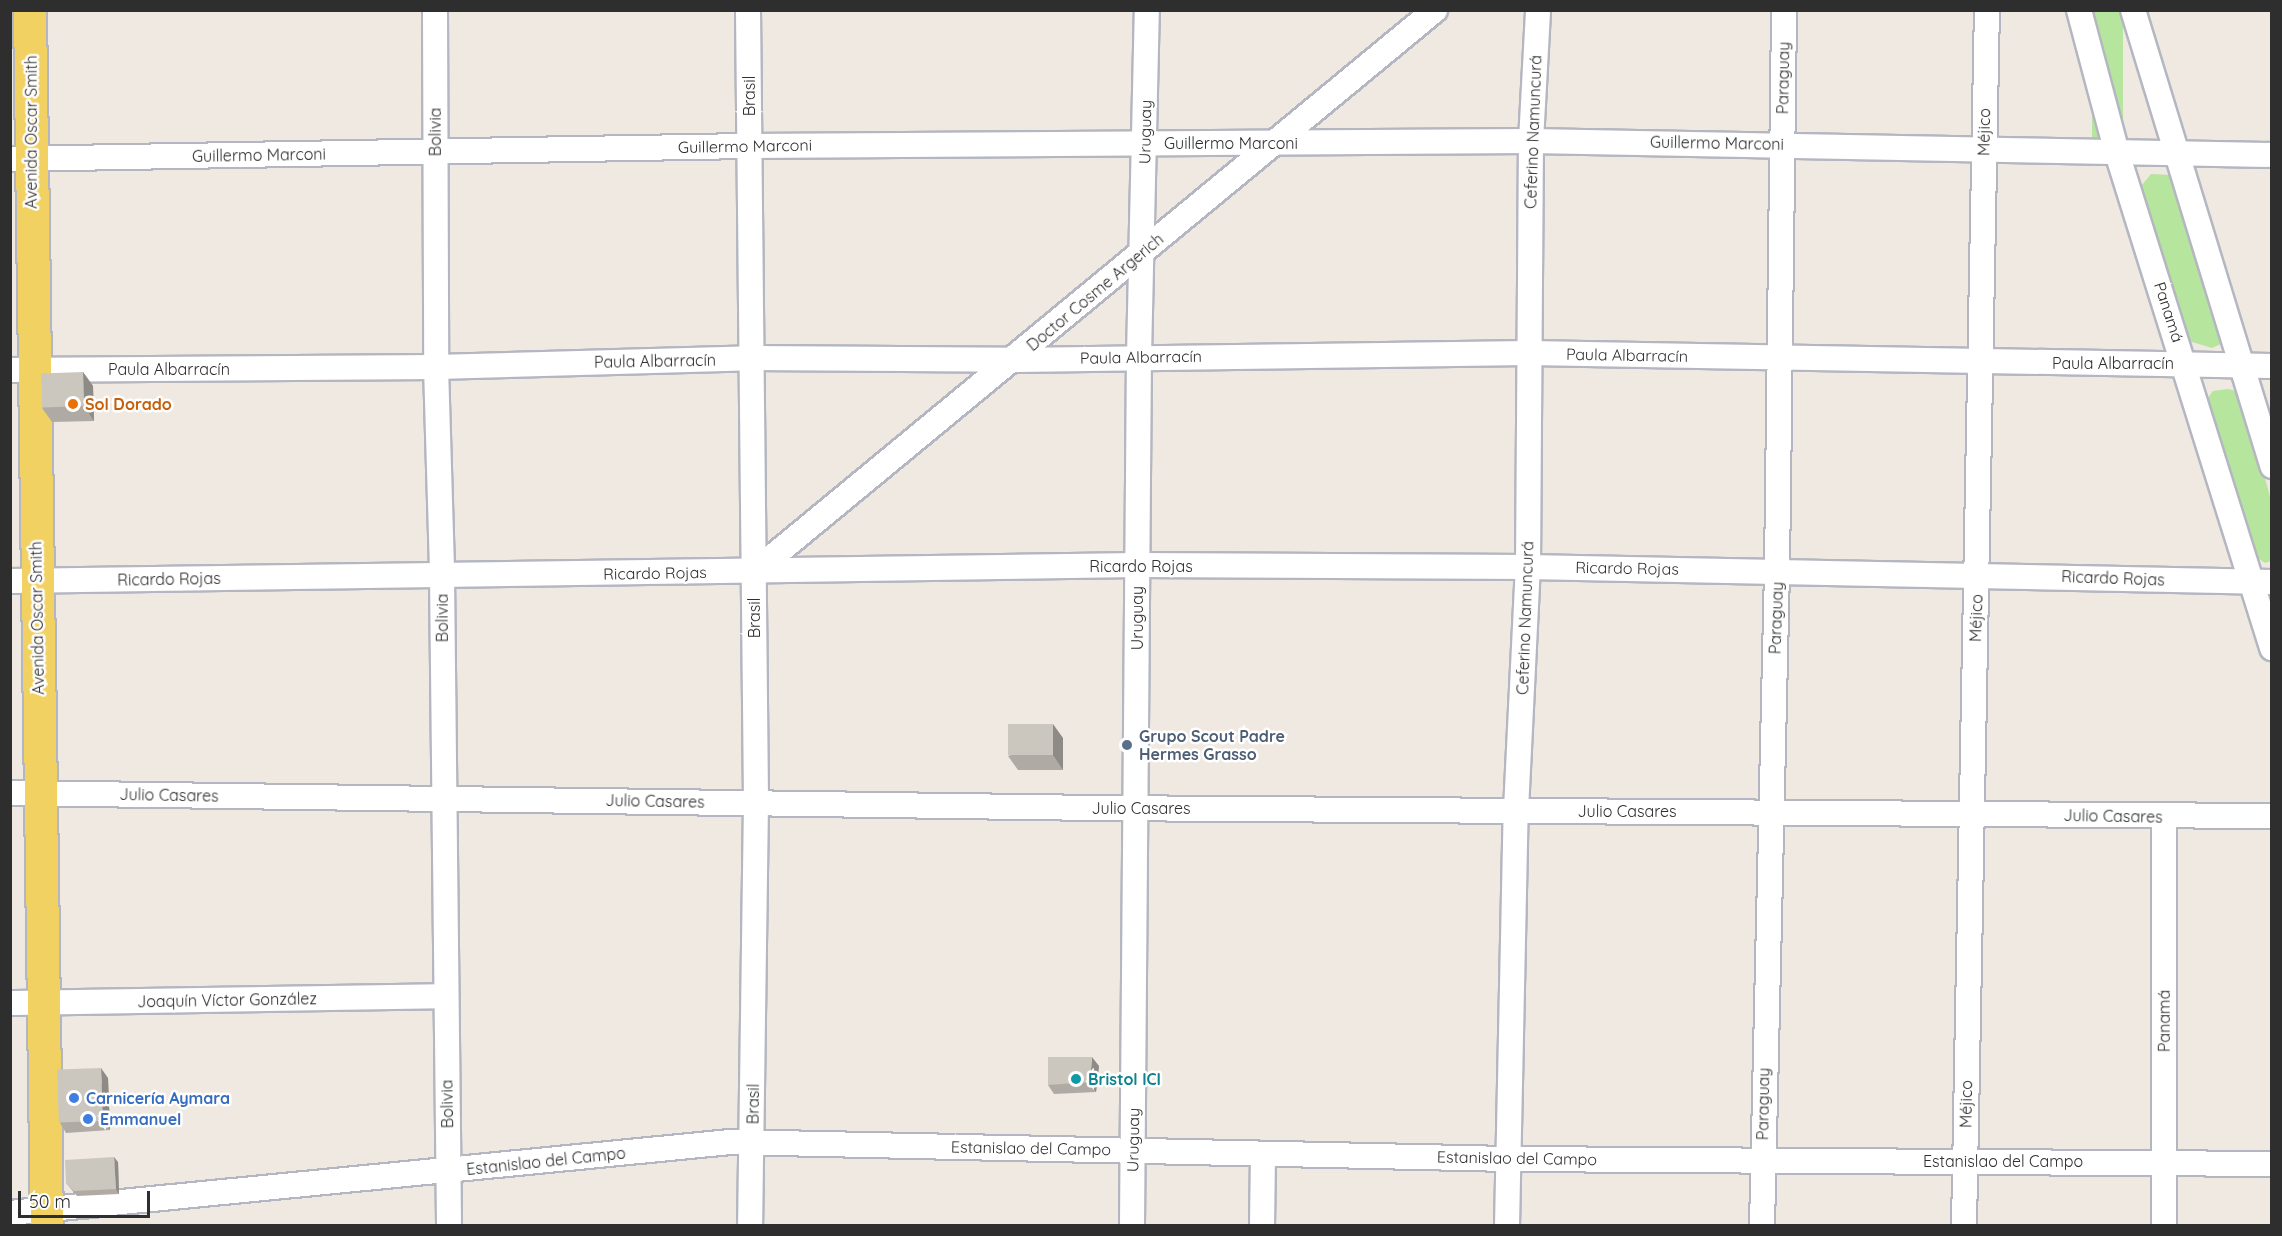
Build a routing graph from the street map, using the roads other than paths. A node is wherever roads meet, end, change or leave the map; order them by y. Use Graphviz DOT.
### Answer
graph roads {
  1 [pos="30,10"];
  2 [pos="435,10"];
  3 [pos="748,10"];
  4 [pos="1147,10"];
  5 [pos="1435,10"];
  6 [pos="1538,10"];
  7 [pos="1784,10"];
  8 [pos="1987,10"];
  9 [pos="2079,10"];
  10 [pos="2133,10"];
  11 [pos="1531,141"];
  12 [pos="1146,143"];
  13 [pos="1275,143"];
  14 [pos="1781,144"];
  15 [pos="749,146"];
  16 [pos="1984,149"];
  17 [pos="436,152"];
  18 [pos="2117,153"];
  19 [pos="2176,153"];
  20 [pos="2271,155"];
  21 [pos="20,159"];
  22 [pos="1142,251"];
  23 [pos="1529,353"];
  24 [pos="1139,356"];
  25 [pos="1778,356"];
  26 [pos="752,358"];
  27 [pos="1013,360"];
  28 [pos="1980,362"];
  29 [pos="2186,363"];
  30 [pos="2271,366"];
  31 [pos="436,367"];
  32 [pos="2243,367"];
  33 [pos="22,370"];
  34 [pos="2271,466"];
  35 [pos="1138,565"];
  36 [pos="1528,567"];
  37 [pos="1777,570"];
  38 [pos="754,572"];
  39 [pos="1977,574"];
  40 [pos="442,575"];
  41 [pos="24,581"];
  42 [pos="2261,582"];
  43 [pos="2271,648"];
  44 [pos="25,793"];
  45 [pos="443,799"];
  46 [pos="756,802"];
  47 [pos="1136,807"];
  48 [pos="1516,810"];
  49 [pos="1769,812"];
  50 [pos="1969,814"];
  51 [pos="2271,816"];
  52 [pos="2164,817"];
  53 [pos="444,996"];
  54 [pos="10,1003"];
  55 [pos="42,1003"];
  56 [pos="752,1142"];
  57 [pos="1133,1150"];
  58 [pos="1263,1154"];
  59 [pos="1508,1159"];
  60 [pos="1762,1159"];
  61 [pos="1965,1161"];
  62 [pos="2165,1161"];
  63 [pos="2271,1164"];
  64 [pos="448,1171"];
  65 [pos="10,1213"];
  66 [pos="47,1219"];
  67 [pos="449,1226"];
  68 [pos="750,1226"];
  69 [pos="1132,1226"];
  70 [pos="1262,1226"];
  71 [pos="1508,1226"];
  72 [pos="1762,1226"];
  73 [pos="1964,1226"];
  74 [pos="2164,1226"];
  1 -- 21 [label="main road, Avenida Oscar Smith"];
  2 -- 17 [label="street, Bolivia"];
  3 -- 15 [label="street, Brasil"];
  4 -- 12 [label="street, Uruguay"];
  5 -- 13 [label="street, Doctor Cosme Argerich"];
  6 -- 11 [label="street, Ceferino Namuncurá"];
  7 -- 14 [label="street, Paraguay"];
  8 -- 16 [label="street, Méjico"];
  9 -- 18 [label="street, Panamá"];
  10 -- 19 [label="street"];
  11 -- 13 [label="street, Guillermo Marconi"];
  11 -- 14 [label="street, Guillermo Marconi"];
  11 -- 23 [label="street, Ceferino Namuncurá"];
  12 -- 13 [label="street, Guillermo Marconi"];
  12 -- 15 [label="street, Guillermo Marconi"];
  12 -- 22 [label="street, Uruguay"];
  13 -- 22 [label="street, Doctor Cosme Argerich"];
  14 -- 16 [label="street, Guillermo Marconi"];
  14 -- 25 [label="street, Paraguay"];
  15 -- 17 [label="street, Guillermo Marconi"];
  15 -- 26 [label="street, Brasil"];
  16 -- 18 [label="street, Guillermo Marconi"];
  16 -- 28 [label="street, Méjico"];
  17 -- 21 [label="street, Guillermo Marconi"];
  17 -- 31 [label="street, Bolivia"];
  18 -- 19 [label="street, Guillermo Marconi"];
  18 -- 29 [label="street, Panamá"];
  19 -- 20 [label="street, Guillermo Marconi"];
  19 -- 32 [label="street"];
  21 -- 33 [label="main road, Avenida Oscar Smith"];
  22 -- 24 [label="street, Uruguay"];
  22 -- 27 [label="street, Doctor Cosme Argerich"];
  23 -- 24 [label="street, Paula Albarracín"];
  23 -- 25 [label="street, Paula Albarracín"];
  23 -- 36 [label="street, Ceferino Namuncurá"];
  24 -- 27 [label="street, Paula Albarracín"];
  24 -- 35 [label="street, Uruguay"];
  25 -- 28 [label="street, Paula Albarracín"];
  25 -- 37 [label="street, Paraguay"];
  26 -- 27 [label="street, Paula Albarracín"];
  26 -- 31 [label="street, Paula Albarracín"];
  26 -- 38 [label="street, Brasil"];
  27 -- 38 [label="street, Doctor Cosme Argerich"];
  28 -- 29 [label="street, Paula Albarracín"];
  28 -- 39 [label="street, Méjico"];
  29 -- 32 [label="street, Paula Albarracín"];
  29 -- 42 [label="street, Panamá"];
  30 -- 32 [label="street, Paula Albarracín"];
  31 -- 33 [label="street, Paula Albarracín"];
  31 -- 40 [label="street, Bolivia"];
  32 -- 34 [label="street"];
  33 -- 41 [label="main road, Avenida Oscar Smith"];
  35 -- 36 [label="street, Ricardo Rojas"];
  35 -- 38 [label="street, Ricardo Rojas"];
  35 -- 47 [label="street, Uruguay"];
  36 -- 37 [label="street, Ricardo Rojas"];
  36 -- 48 [label="street, Ceferino Namuncurá"];
  37 -- 39 [label="street, Ricardo Rojas"];
  37 -- 49 [label="street, Paraguay"];
  38 -- 40 [label="street, Ricardo Rojas"];
  38 -- 46 [label="street, Brasil"];
  39 -- 42 [label="street, Ricardo Rojas"];
  39 -- 50 [label="street, Méjico"];
  40 -- 41 [label="street, Ricardo Rojas"];
  40 -- 45 [label="street, Bolivia"];
  41 -- 44 [label="main road, Avenida Oscar Smith"];
  42 -- 43 [label="street, Panamá"];
  44 -- 45 [label="street, Julio Casares"];
  44 -- 55 [label="main road, Avenida Oscar Smith"];
  45 -- 46 [label="street, Julio Casares"];
  45 -- 53 [label="street, Bolivia"];
  46 -- 47 [label="street, Julio Casares"];
  46 -- 56 [label="street, Brasil"];
  47 -- 48 [label="street, Julio Casares"];
  47 -- 57 [label="street, Uruguay"];
  48 -- 49 [label="street, Julio Casares"];
  48 -- 59 [label="street, Ceferino Namuncurá"];
  49 -- 50 [label="street, Julio Casares"];
  49 -- 60 [label="street, Paraguay"];
  50 -- 52 [label="street, Julio Casares"];
  50 -- 61 [label="street, Méjico"];
  51 -- 52 [label="street, Julio Casares"];
  52 -- 62 [label="street, Panamá"];
  53 -- 55 [label="street, Joaquín Víctor González"];
  53 -- 64 [label="street, Bolivia"];
  54 -- 55 [label="street, Joaquín Víctor González"];
  55 -- 66 [label="main road, Avenida Oscar Smith"];
  56 -- 57 [label="street, Estanislao del Campo"];
  56 -- 64 [label="street, Estanislao del Campo"];
  56 -- 68 [label="street, Brasil"];
  57 -- 58 [label="street, Estanislao del Campo"];
  57 -- 69 [label="street, Uruguay"];
  58 -- 59 [label="street, Estanislao del Campo"];
  58 -- 70 [label="street"];
  59 -- 60 [label="street, Estanislao del Campo"];
  59 -- 71 [label="street, Ceferino Namuncurá"];
  60 -- 61 [label="street, Estanislao del Campo"];
  60 -- 72 [label="street, Paraguay"];
  61 -- 62 [label="street, Estanislao del Campo"];
  61 -- 73 [label="street, Méjico"];
  62 -- 63 [label="street, Estanislao del Campo"];
  62 -- 74 [label="street, Panamá"];
  64 -- 66 [label="street, Estanislao del Campo"];
  64 -- 67 [label="street, Bolivia"];
  65 -- 66 [label="street, Estanislao del Campo"];
}
